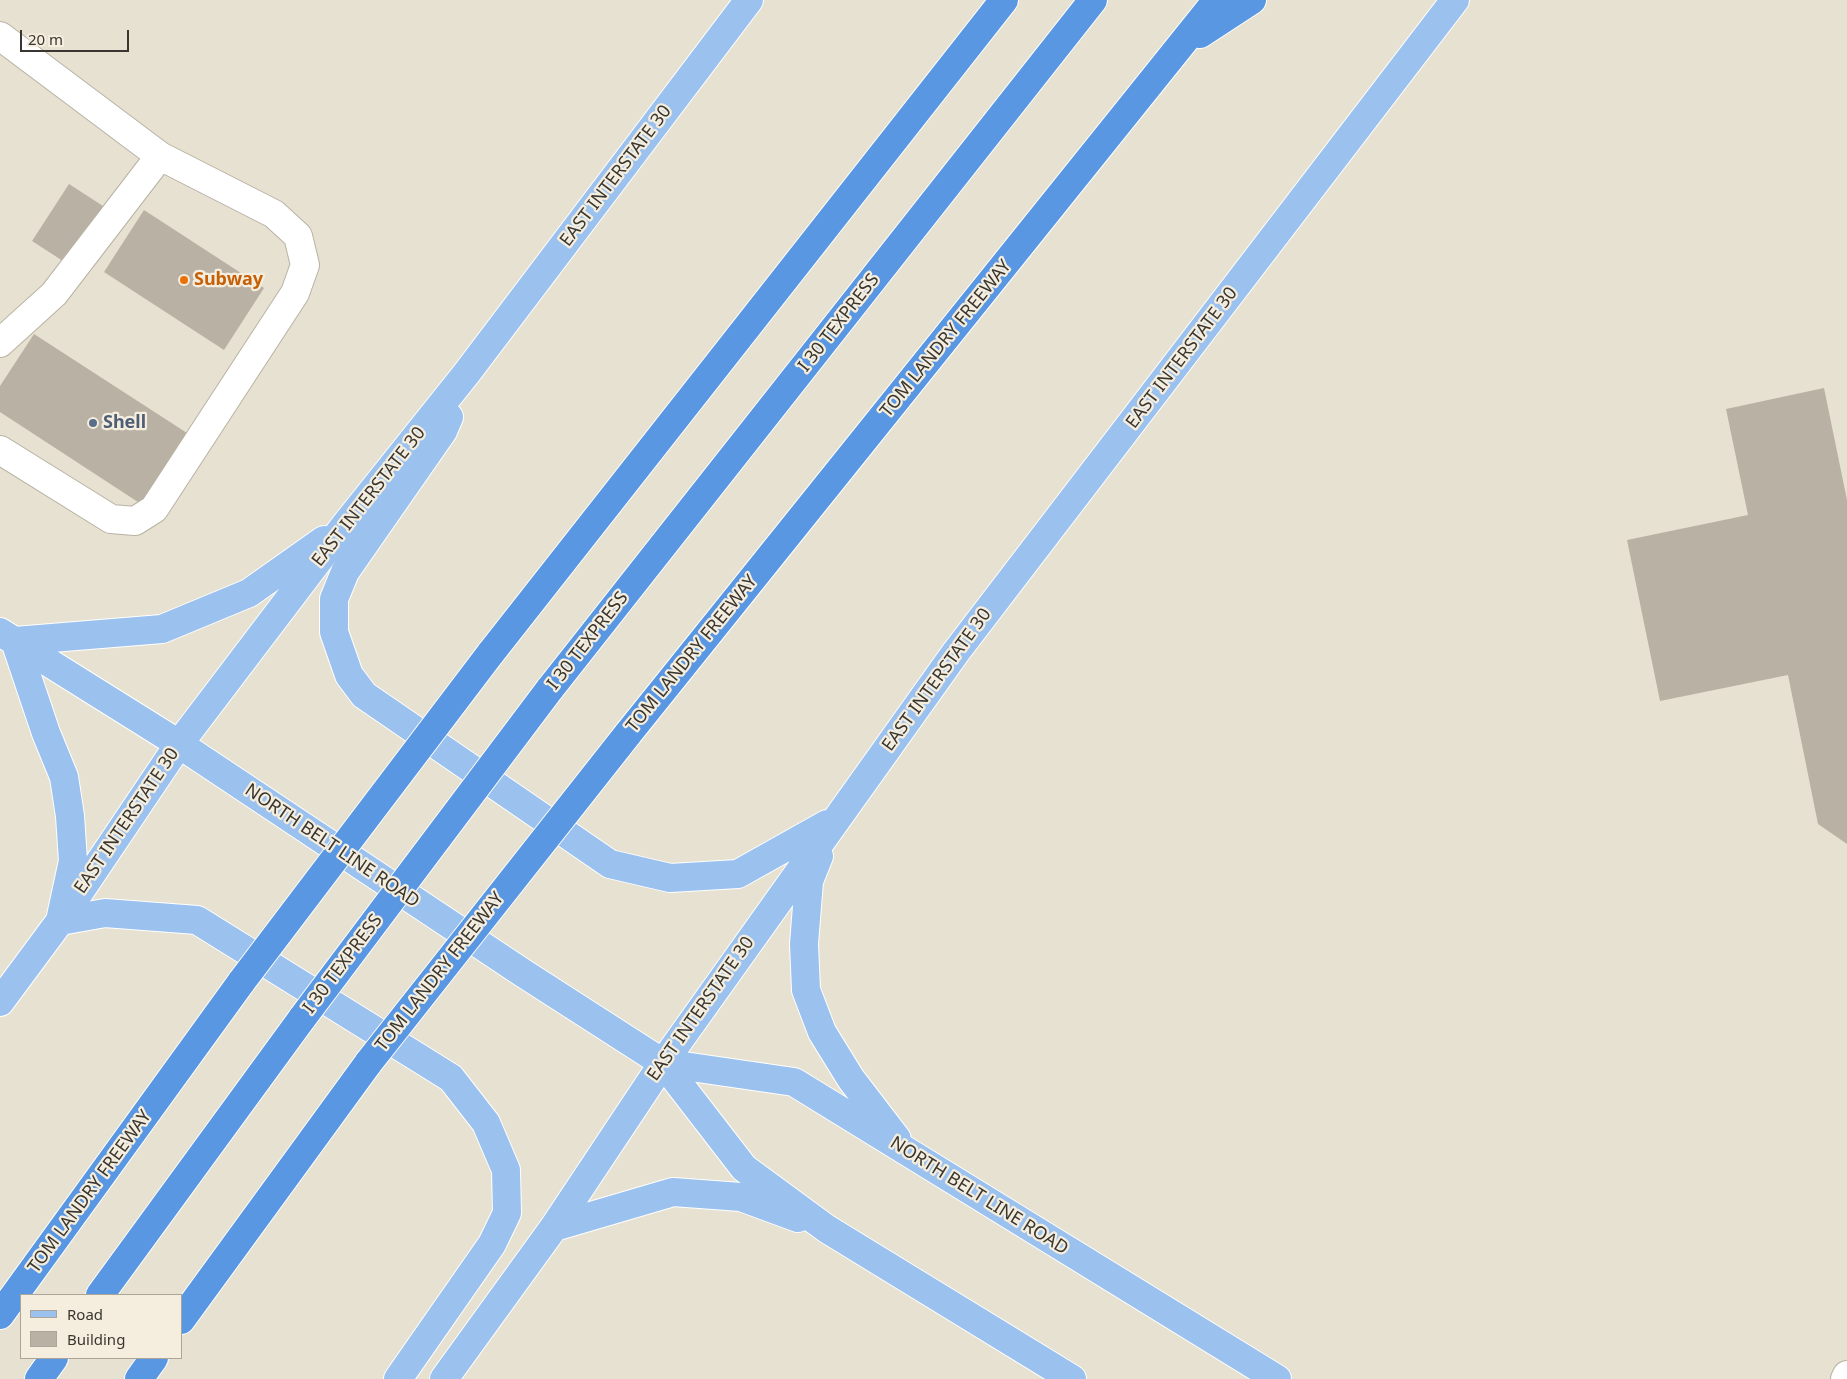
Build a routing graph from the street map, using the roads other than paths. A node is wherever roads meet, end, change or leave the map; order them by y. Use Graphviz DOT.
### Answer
graph roads {
  1 [pos="749,0"];
  2 [pos="1004,0"];
  3 [pos="1093,0"];
  4 [pos="1217,0"];
  5 [pos="1252,0"];
  6 [pos="1455,0"];
  7 [pos="0,36"];
  8 [pos="1182,45"];
  9 [pos="160,156"];
  10 [pos="0,343"];
  11 [pos="466,374"];
  12 [pos="0,450"];
  13 [pos="346,524"];
  14 [pos="8,636"];
  15 [pos="178,744"];
  16 [pos="835,820"];
  17 [pos="60,921"];
  18 [pos="0,1002"];
  19 [pos="663,1062"];
  20 [pos="907,1152"];
  21 [pos="554,1227"];
  22 [pos="827,1229"];
  23 [pos="101,1294"];
  24 [pos="0,1315"];
  25 [pos="182,1319"];
  26 [pos="53,1359"];
  27 [pos="153,1359"];
  28 [pos="1847,1375"];
  29 [pos="39,1379"];
  30 [pos="139,1379"];
  31 [pos="398,1379"];
  32 [pos="444,1379"];
  33 [pos="1072,1379"];
  34 [pos="1277,1379"];
  35 [pos="1845,1379"];
  1 -- 11 [label="main road, EAST INTERSTATE 30"];
  2 -- 24 [label="highway, TOM LANDRY FREEWAY, bridge"];
  3 -- 23 [label="highway, I 30 TEXPRESS, bridge"];
  4 -- 8 [label="highway, TOM LANDRY FREEWAY"];
  5 -- 8 [label="highway"];
  6 -- 16 [label="main road, EAST INTERSTATE 30"];
  7 -- 9 [label="lane"];
  8 -- 25 [label="highway, TOM LANDRY FREEWAY, bridge"];
  9 -- 10 [label="lane"];
  9 -- 12 [label="lane"];
  11 -- 13 [label="main road, EAST INTERSTATE 30"];
  11 -- 16 [label="main road"];
  13 -- 14 [label="main road"];
  13 -- 15 [label="main road, EAST INTERSTATE 30"];
  14 -- 15 [label="main road, NORTH BELT LINE ROAD"];
  14 -- 17 [label="main road"];
  15 -- 17 [label="main road, EAST INTERSTATE 30"];
  15 -- 19 [label="main road, NORTH BELT LINE ROAD"];
  16 -- 19 [label="main road, EAST INTERSTATE 30"];
  16 -- 20 [label="main road"];
  17 -- 18 [label="main road, EAST INTERSTATE 30"];
  17 -- 31 [label="main road"];
  19 -- 20 [label="main road, NORTH BELT LINE ROAD"];
  19 -- 21 [label="main road, EAST INTERSTATE 30"];
  19 -- 22 [label="main road, NORTH BELT LINE ROAD"];
  20 -- 34 [label="main road, NORTH BELT LINE ROAD"];
  21 -- 22 [label="main road"];
  21 -- 32 [label="main road, EAST INTERSTATE 30"];
  22 -- 33 [label="main road, NORTH BELT LINE ROAD"];
  26 -- 29 [label="highway"];
  27 -- 30 [label="highway"];
  28 -- 35 [label="lane"];
}
